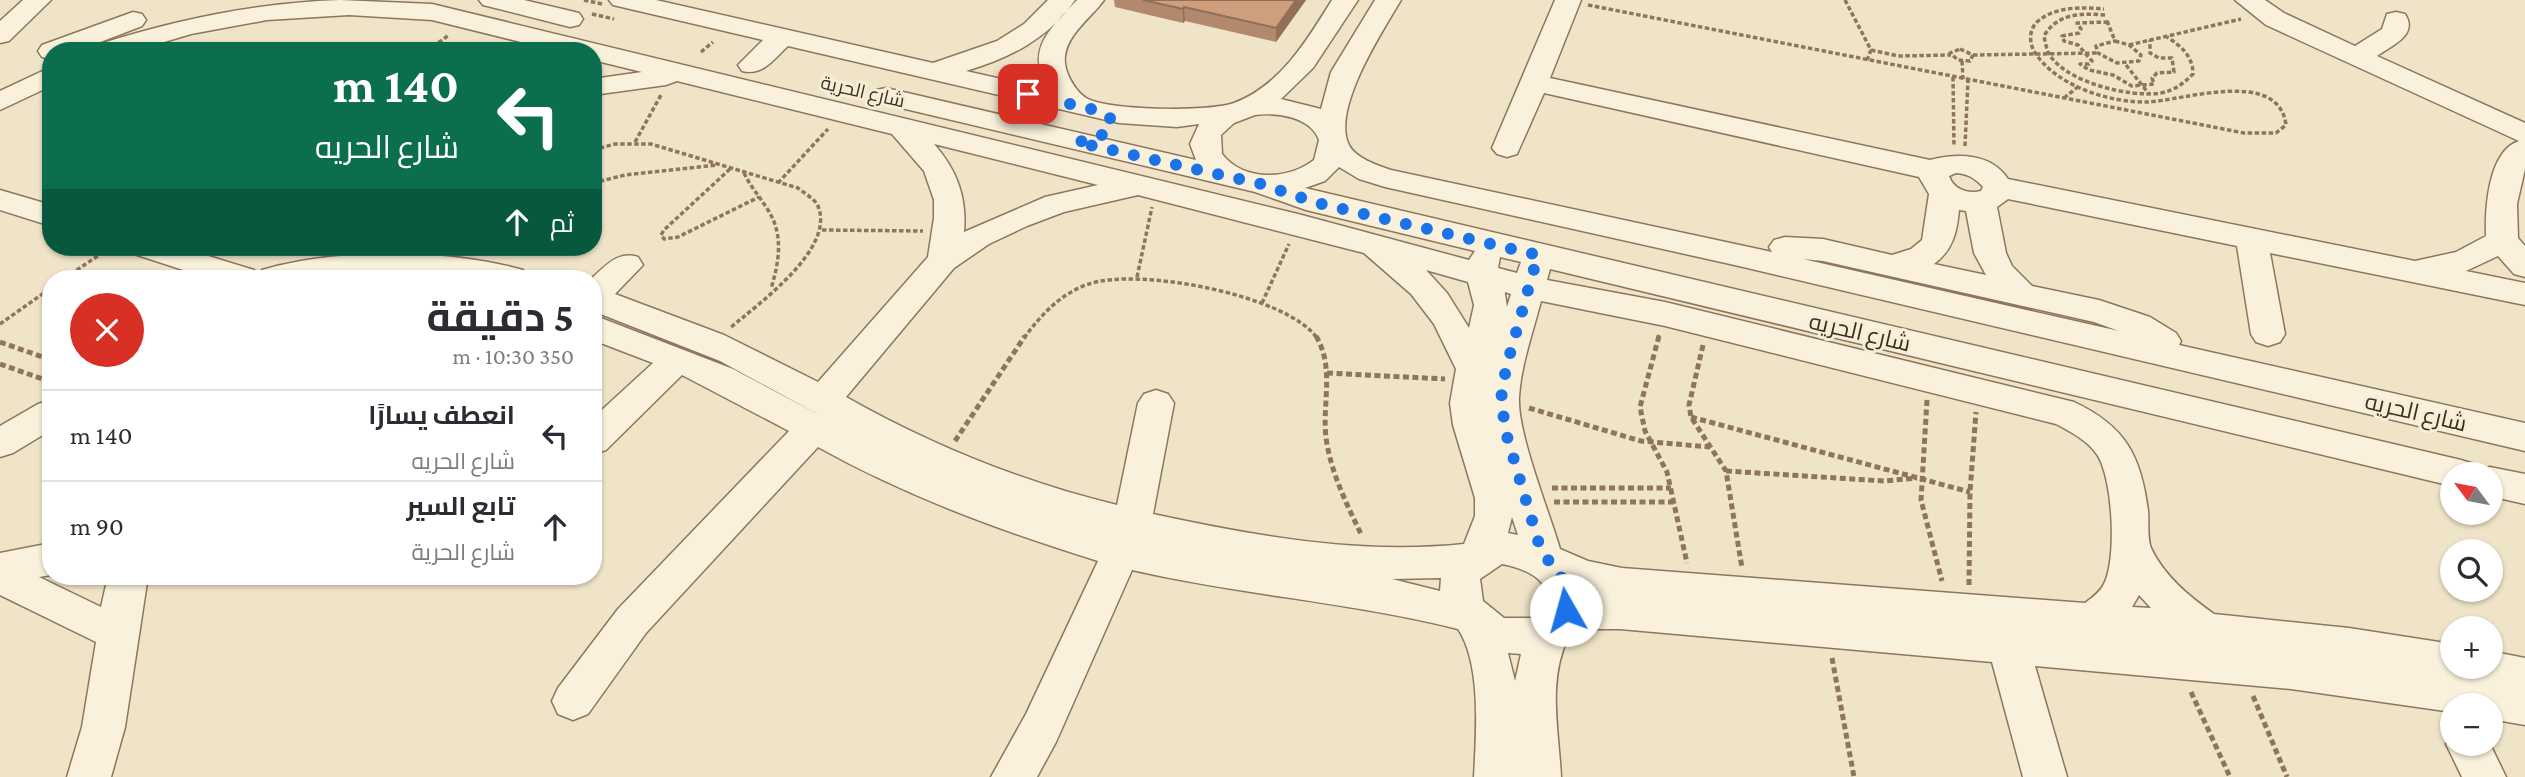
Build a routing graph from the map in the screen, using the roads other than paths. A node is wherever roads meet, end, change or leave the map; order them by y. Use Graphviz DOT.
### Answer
graph roads {
  1 [pos="38,0"];
  2 [pos="208,0"];
  3 [pos="492,0"];
  4 [pos="622,0"];
  5 [pos="1062,0"];
  6 [pos="1091,0"];
  7 [pos="1345,0"];
  8 [pos="1388,0"];
  9 [pos="1568,1"];
  10 [pos="2257,7"];
  11 [pos="2396,20"];
  12 [pos="1055,25"];
  13 [pos="0,35"];
  14 [pos="782,37"];
  15 [pos="1320,41"];
  16 [pos="76,42"];
  17 [pos="134,42"];
  18 [pos="549,42"];
  19 [pos="1359,50"];
  20 [pos="602,51"];
  21 [pos="42,55"];
  22 [pos="2356,57"];
  23 [pos="696,62"];
  24 [pos="752,65"];
  25 [pos="932,72"];
  26 [pos="0,74"];
  27 [pos="42,80"];
  28 [pos="1534,83"];
  29 [pos="602,85"];
  30 [pos="0,102"];
  31 [pos="1088,108"];
  32 [pos="1240,110"];
  33 [pos="900,125"];
  34 [pos="2525,134"];
  35 [pos="1331,139"];
  36 [pos="1076,142"];
  37 [pos="1507,148"];
  38 [pos="2525,149"];
  39 [pos="1950,173"];
  40 [pos="1249,181"];
  41 [pos="1148,187"];
  42 [pos="1424,187"];
  43 [pos="1989,195"];
  44 [pos="0,200"];
  45 [pos="42,213"];
  46 [pos="1405,223"];
  47 [pos="2252,239"];
  48 [pos="1361,240"];
  49 [pos="2502,241"];
  50 [pos="1940,242"];
  51 [pos="947,245"];
  52 [pos="1987,252"];
  53 [pos="1739,255"];
  54 [pos="173,256"];
  55 [pos="1486,259"];
  56 [pos="627,265"];
  57 [pos="1893,265"];
  58 [pos="327,266"];
  59 [pos="2525,266"];
  60 [pos="218,270"];
  61 [pos="309,270"];
  62 [pos="458,270"];
  63 [pos="2409,271"];
  64 [pos="1534,272"];
  65 [pos="602,289"];
  66 [pos="2021,295"];
  67 [pos="2525,295"];
  68 [pos="602,301"];
  69 [pos="602,330"];
  70 [pos="2268,334"];
  71 [pos="678,359"];
  72 [pos="2196,361"];
  73 [pos="1471,374"];
  74 [pos="2323,391"];
  75 [pos="42,395"];
  76 [pos="1156,403"];
  77 [pos="817,415"];
  78 [pos="42,418"];
  79 [pos="0,420"];
  80 [pos="602,431"];
  81 [pos="2525,437"];
  82 [pos="0,443"];
  83 [pos="2332,445"];
  84 [pos="2440,469"];
  85 [pos="2503,484"];
  86 [pos="2525,489"];
  87 [pos="1136,540"];
  88 [pos="2130,544"];
  89 [pos="1475,558"];
  90 [pos="1546,560"];
  91 [pos="42,561"];
  92 [pos="0,569"];
  93 [pos="0,577"];
  94 [pos="127,585"];
  95 [pos="1472,617"];
  96 [pos="2093,621"];
  97 [pos="1556,624"];
  98 [pos="2206,630"];
  99 [pos="119,634"];
  100 [pos="2007,645"];
  101 [pos="2503,672"];
  102 [pos="2525,676"];
  103 [pos="2443,680"];
  104 [pos="573,701"];
  105 [pos="2525,706"];
  106 [pos="2474,756"];
  107 [pos="89,777"];
  108 [pos="1013,777"];
  109 [pos="1496,777"];
  110 [pos="1539,777"];
  111 [pos="2045,777"];
  112 [pos="2484,777"];
  1 -- 13 [label="street"];
  2 -- 16 [label="street"];
  3 -- 23 [label="street, شارع الحرية"];
  4 -- 14 [label="street, شارع الحرية"];
  5 -- 12 [label="street"];
  6 -- 12 [label="street"];
  7 -- 15 [label="street"];
  8 -- 19 [label="street"];
  9 -- 28 [label="street"];
  10 -- 22 [label="street"];
  11 -- 22 [label="street"];
  12 -- 25 [label="street"];
  12 -- 31 [label="street"];
  14 -- 24 [label="street"];
  14 -- 25 [label="street, شارع الحرية"];
  15 -- 19 [label="street"];
  15 -- 32 [label="street"];
  17 -- 18 [label="street"];
  19 -- 35 [label="street"];
  20 -- 23 [label="street"];
  21 -- 26 [label="street"];
  22 -- 34 [label="street"];
  23 -- 24 [label="street, شارع الحرية"];
  23 -- 29 [label="street"];
  23 -- 33 [label="street"];
  24 -- 36 [label="street, شارع الحرية"];
  25 -- 31 [label="street, شارع الحرية"];
  27 -- 30 [label="street"];
  28 -- 37 [label="street"];
  28 -- 39 [label="street"];
  31 -- 32 [label="street, شارع الحرية"];
  31 -- 36 [label="street"];
  32 -- 35 [label="street"];
  32 -- 40 [label="street"];
  33 -- 41 [label="street"];
  33 -- 51 [label="street"];
  35 -- 40 [label="street"];
  35 -- 42 [label="street, شارع الحريه"];
  36 -- 40 [label="street, شارع الحرية"];
  38 -- 49 [label="street"];
  39 -- 43 [label="street"];
  39 -- 50 [label="street"];
  40 -- 46 [label="street, شارع الحريه"];
  41 -- 48 [label="street"];
  41 -- 51 [label="street"];
  42 -- 46 [label="street"];
  42 -- 53 [label="street, شارع الحريه"];
  43 -- 47 [label="street"];
  43 -- 52 [label="street"];
  44 -- 45 [label="street"];
  46 -- 55 [label="street, شارع الحريه"];
  47 -- 63 [label="street"];
  47 -- 70 [label="street"];
  48 -- 55 [label="street"];
  48 -- 73 [label="street"];
  49 -- 59 [label="street"];
  49 -- 63 [label="street"];
  50 -- 52 [label="street"];
  50 -- 57 [label="street"];
  51 -- 77 [label="street"];
  52 -- 66 [label="street"];
  53 -- 57 [label="street"];
  53 -- 72 [label="street, شارع الحريه"];
  54 -- 60 [label="street"];
  55 -- 64 [label="street, شارع الحريه"];
  55 -- 73 [label="street"];
  56 -- 65 [label="street"];
  57 -- 66 [label="street"];
  58 -- 61 [label="street"];
  58 -- 62 [label="street"];
  63 -- 67 [label="street"];
  64 -- 83 [label="street, شارع الحريه"];
  64 -- 88 [label="street"];
  64 -- 90 [label="street"];
  66 -- 72 [label="street"];
  68 -- 77 [label="street"];
  69 -- 71 [label="street"];
  71 -- 77 [label="street"];
  71 -- 80 [label="street"];
  72 -- 74 [label="street, شارع الحريه"];
  73 -- 89 [label="street"];
  74 -- 81 [label="street, شارع الحريه"];
  74 -- 83 [label="street"];
  75 -- 79 [label="street"];
  76 -- 87 [label="street"];
  77 -- 87 [label="street"];
  77 -- 87 [label="street"];
  77 -- 104 [label="street"];
  78 -- 82 [label="street"];
  83 -- 84 [label="street, شارع الحريه"];
  85 -- 86 [label="street"];
  87 -- 89 [label="street"];
  87 -- 95 [label="street"];
  87 -- 108 [label="street"];
  88 -- 96 [label="street"];
  88 -- 98 [label="street"];
  89 -- 90 [label="street"];
  89 -- 95 [label="street"];
  90 -- 96 [label="street"];
  90 -- 97 [label="street"];
  91 -- 92 [label="street"];
  93 -- 99 [label="street"];
  94 -- 99 [label="street"];
  95 -- 97 [label="street"];
  95 -- 109 [label="street"];
  96 -- 98 [label="street"];
  97 -- 100 [label="street"];
  97 -- 110 [label="street"];
  98 -- 103 [label="street"];
  99 -- 107 [label="street"];
  100 -- 103 [label="street"];
  100 -- 111 [label="street"];
  101 -- 102 [label="street"];
  103 -- 105 [label="street"];
  106 -- 112 [label="street"];
}
